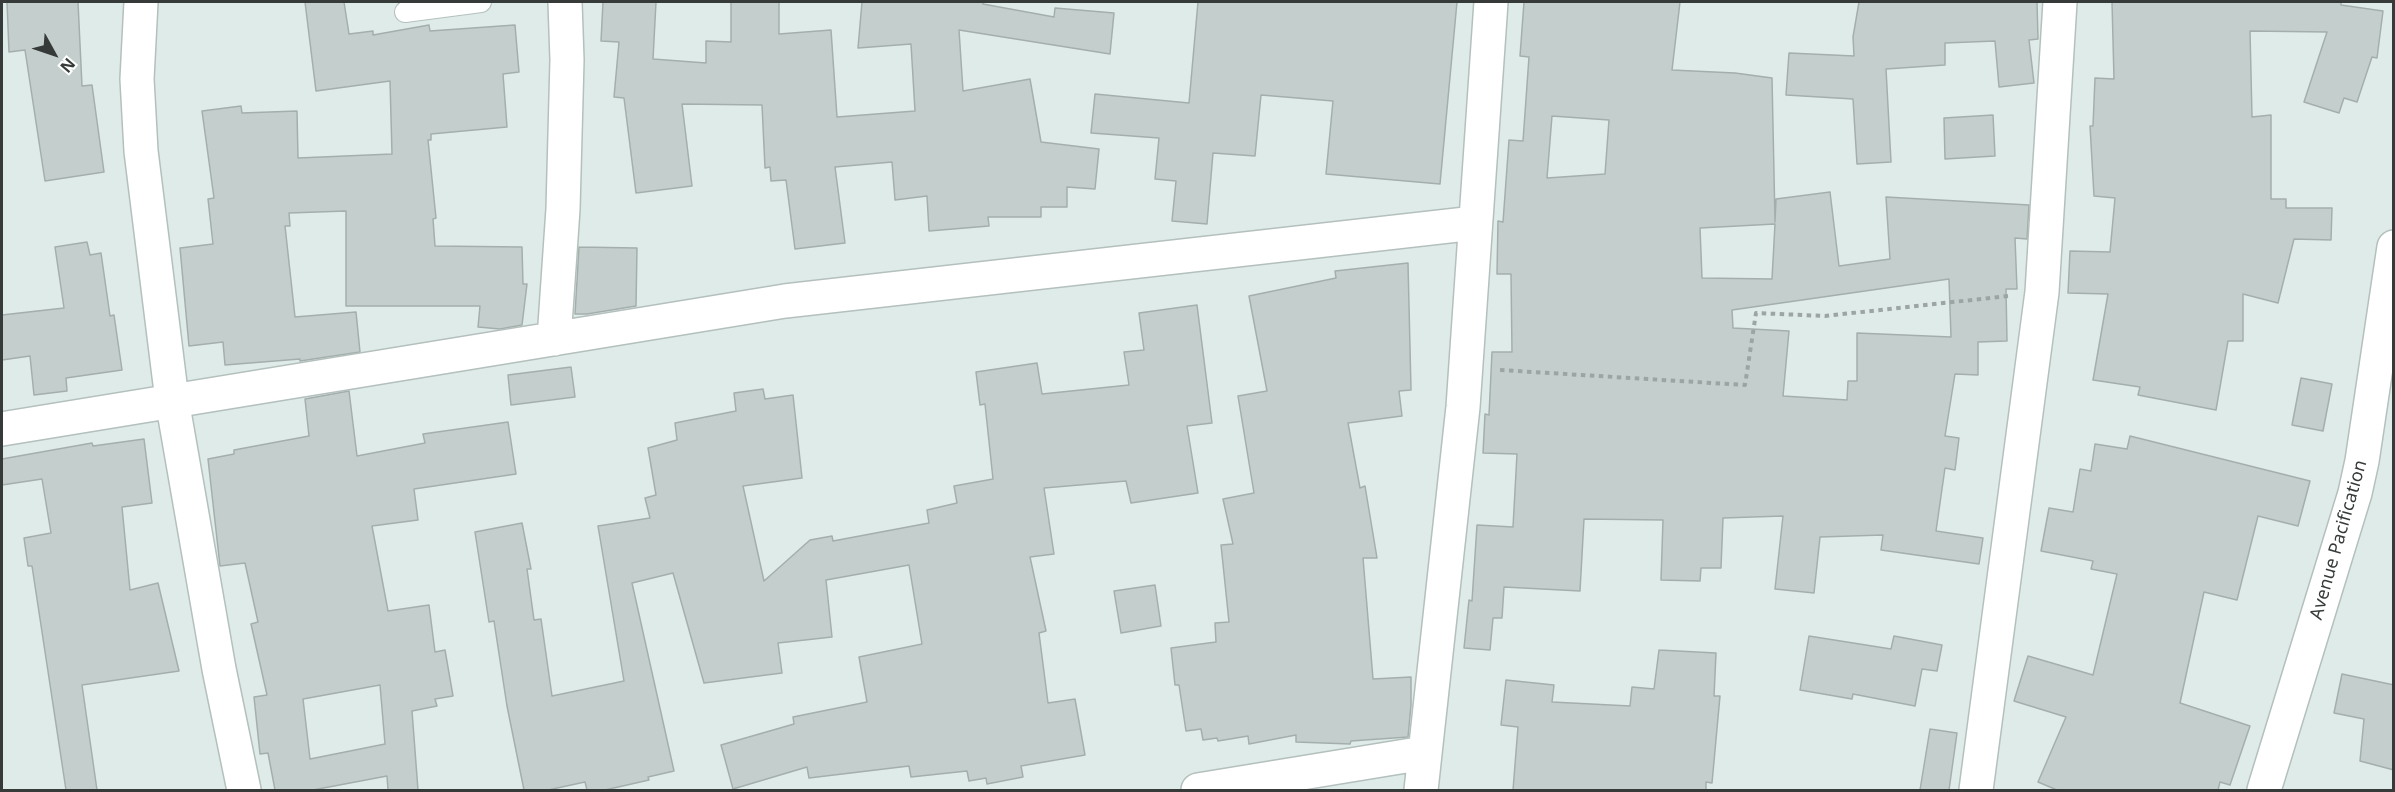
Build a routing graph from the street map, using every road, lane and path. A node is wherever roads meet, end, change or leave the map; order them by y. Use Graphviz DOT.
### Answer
graph roads {
  1 [pos="141,2"];
  2 [pos="480,2"];
  3 [pos="565,2"];
  4 [pos="1491,2"];
  5 [pos="2060,2"];
  6 [pos="405,12"];
  7 [pos="1475,223"];
  8 [pos="2394,247"];
  9 [pos="2042,292"];
  10 [pos="554,339"];
  11 [pos="1465,370"];
  12 [pos="172,400"];
  13 [pos="2,429"];
  14 [pos="1424,753"];
  15 [pos="244,790"];
  16 [pos="1198,790"];
  17 [pos="1421,790"];
  18 [pos="1976,790"];
  19 [pos="2264,790"];
  1 -- 12 [label="street"];
  2 -- 6 [label="lane"];
  3 -- 10 [label="street"];
  4 -- 7 [label="street"];
  5 -- 9 [label="street"];
  7 -- 10 [label="street"];
  7 -- 11 [label="street"];
  8 -- 19 [label="street, Avenue Pacification"];
  9 -- 11 [label="path"];
  9 -- 18 [label="street"];
  10 -- 12 [label="street"];
  11 -- 14 [label="street"];
  12 -- 13 [label="street"];
  12 -- 15 [label="street"];
  14 -- 16 [label="street"];
  14 -- 17 [label="street"];
}
